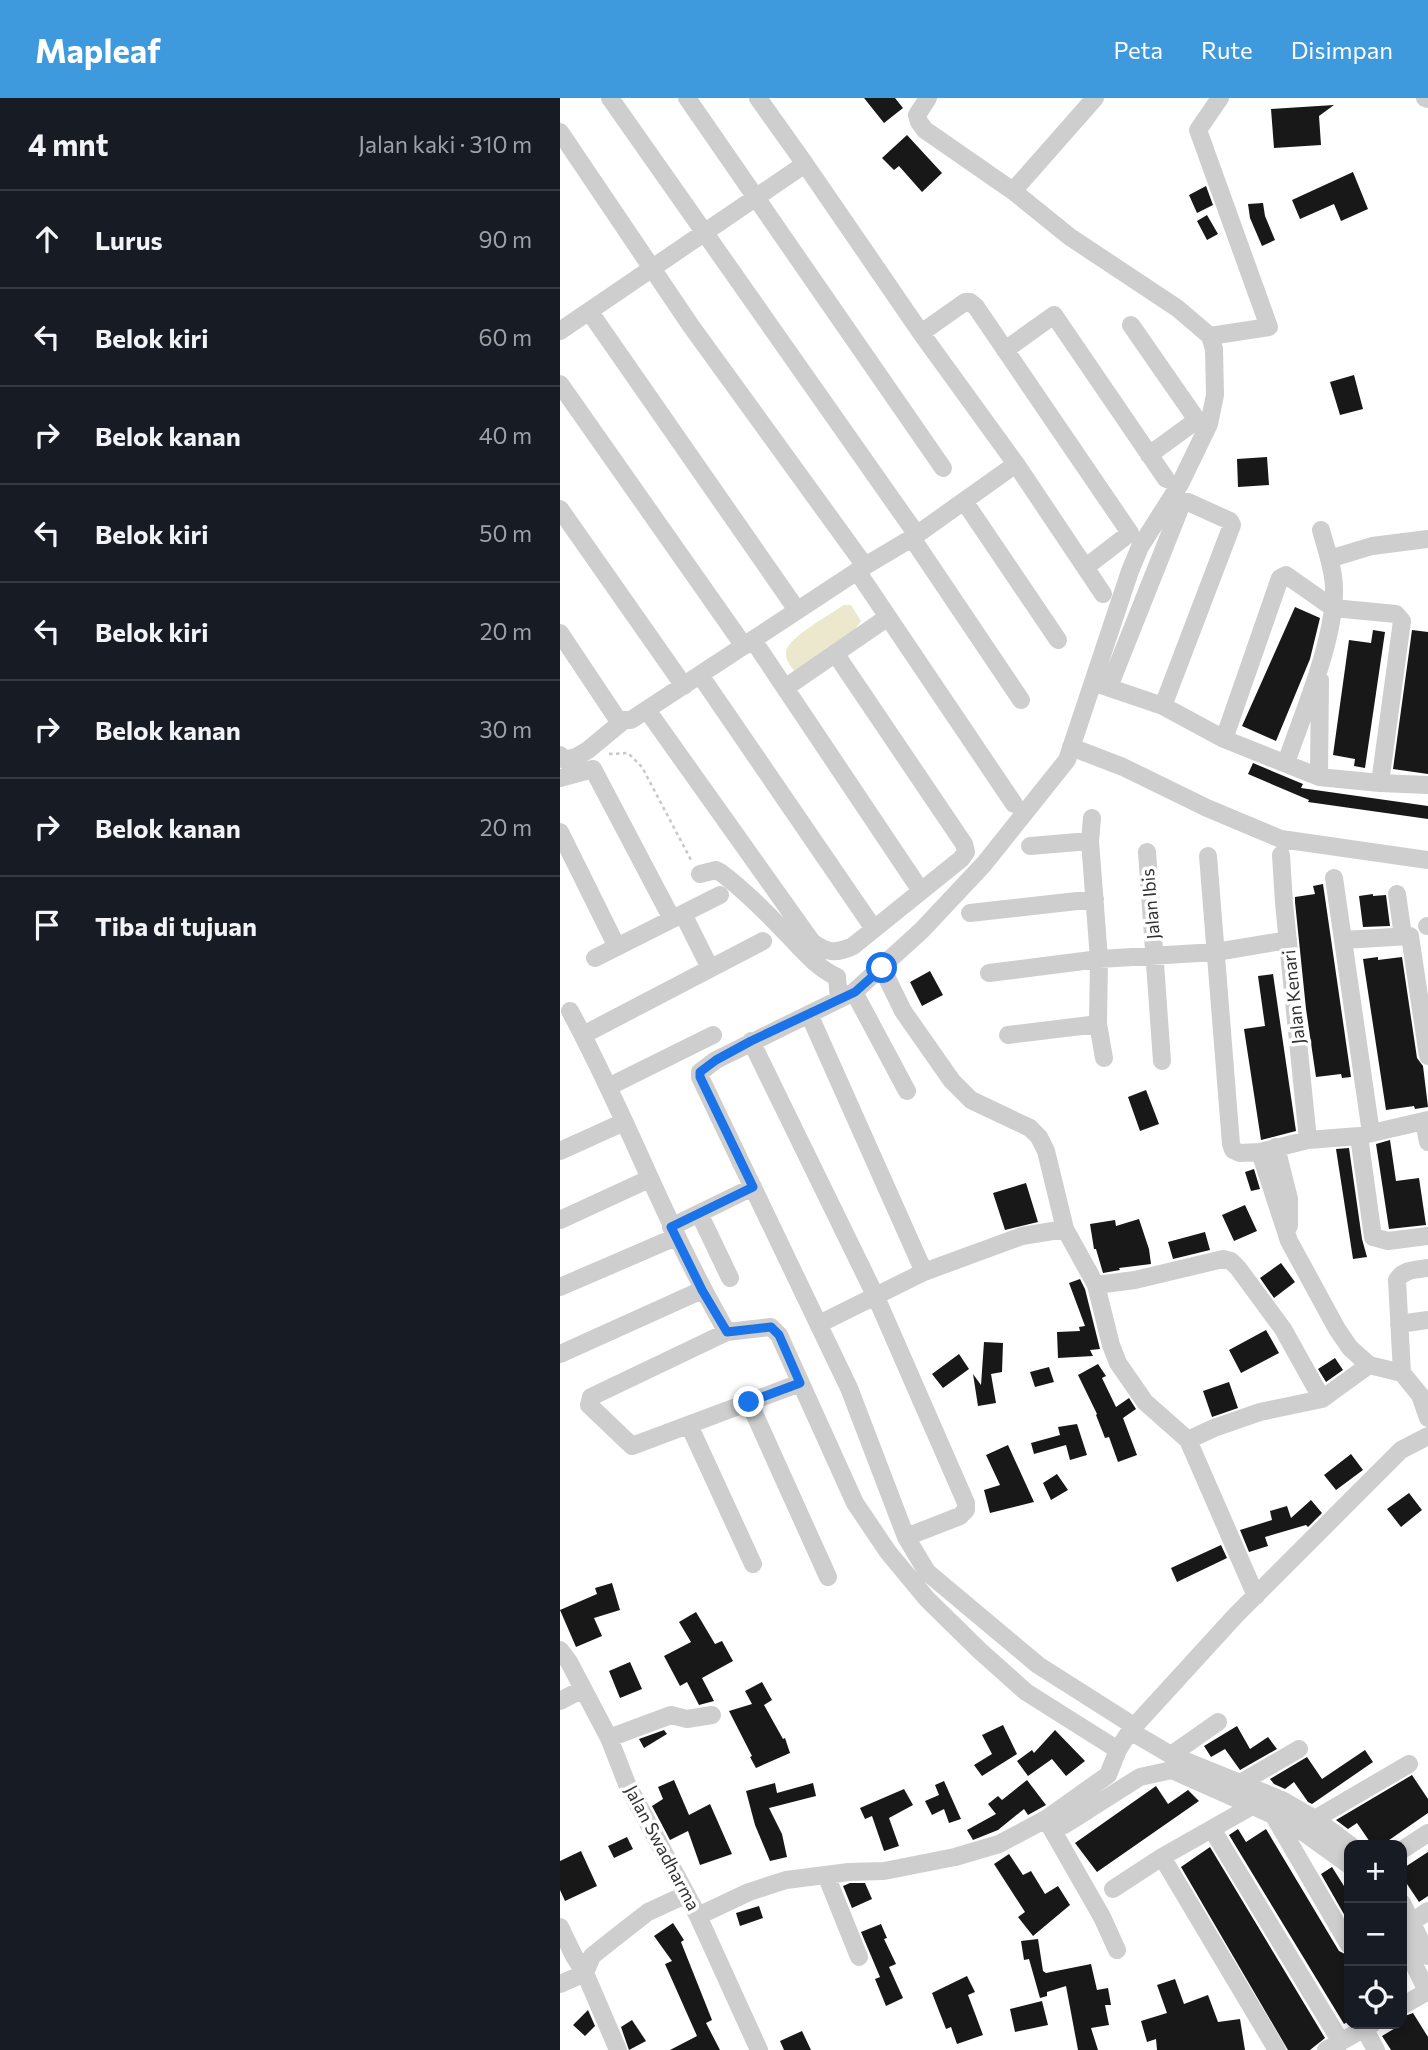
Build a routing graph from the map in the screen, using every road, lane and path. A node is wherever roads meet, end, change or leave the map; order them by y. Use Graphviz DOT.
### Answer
graph roads {
  1 [pos="610,98"];
  2 [pos="687,98"];
  3 [pos="758,98"];
  4 [pos="928,98"];
  5 [pos="1096,98"];
  6 [pos="1220,98"];
  7 [pos="560,132"];
  8 [pos="805,164"];
  9 [pos="1013,191"];
  10 [pos="754,197"];
  11 [pos="704,232"];
  12 [pos="652,268"];
  13 [pos="589,311"];
  14 [pos="1131,325"];
  15 [pos="560,331"];
  16 [pos="921,333"];
  17 [pos="1210,337"];
  18 [pos="1005,350"];
  19 [pos="560,384"];
  20 [pos="1149,454"];
  21 [pos="1016,464"];
  22 [pos="943,468"];
  23 [pos="1166,479"];
  24 [pos="964,501"];
  25 [pos="560,509"];
  26 [pos="1321,530"];
  27 [pos="914,537"];
  28 [pos="1428,539"];
  29 [pos="1328,559"];
  30 [pos="1086,567"];
  31 [pos="861,568"];
  32 [pos="1103,594"];
  33 [pos="1333,607"];
  34 [pos="797,610"];
  35 [pos="888,617"];
  36 [pos="560,633"];
  37 [pos="1058,640"];
  38 [pos="748,643"];
  39 [pos="835,653"];
  40 [pos="1321,662"];
  41 [pos="700,675"];
  42 [pos="1101,685"];
  43 [pos="684,686"];
  44 [pos="785,688"];
  45 [pos="1021,700"];
  46 [pos="1163,706"];
  47 [pos="647,710"];
  48 [pos="623,721"];
  49 [pos="1224,739"];
  50 [pos="1071,747"];
  51 [pos="604,756"];
  52 [pos="1286,762"];
  53 [pos="561,768"];
  54 [pos="1319,777"];
  55 [pos="1380,783"];
  56 [pos="1428,785"];
  57 [pos="1014,804"];
  58 [pos="1092,818"];
  59 [pos="560,832"];
  60 [pos="1090,841"];
  61 [pos="1030,845"];
  62 [pos="1147,852"];
  63 [pos="1281,855"];
  64 [pos="1208,856"];
  65 [pos="1428,860"];
  66 [pos="701,874"];
  67 [pos="1334,878"];
  68 [pos="921,891"];
  69 [pos="1397,894"];
  70 [pos="720,895"];
  71 [pos="1095,899"];
  72 [pos="970,913"];
  73 [pos="678,916"];
  74 [pos="874,929"];
  75 [pos="1403,936"];
  76 [pos="1288,940"];
  77 [pos="1343,940"];
  78 [pos="763,941"];
  79 [pos="617,947"];
  80 [pos="1216,952"];
  81 [pos="1156,956"];
  82 [pos="596,958"];
  83 [pos="1099,959"];
  84 [pos="710,968"];
  85 [pos="882,968"];
  86 [pos="989,973"];
  87 [pos="847,996"];
  88 [pos="570,1011"];
  89 [pos="809,1014"];
  90 [pos="1098,1024"];
  91 [pos="713,1034"];
  92 [pos="1008,1034"];
  93 [pos="583,1035"];
  94 [pos="751,1041"];
  95 [pos="1428,1056"];
  96 [pos="1104,1058"];
  97 [pos="1162,1061"];
  98 [pos="608,1087"];
  99 [pos="907,1091"];
  100 [pos="1426,1121"];
  101 [pos="624,1122"];
  102 [pos="1364,1135"];
  103 [pos="1308,1140"];
  104 [pos="1428,1142"];
  105 [pos="562,1144"];
  106 [pos="1268,1149"];
  107 [pos="649,1179"];
  108 [pos="753,1187"];
  109 [pos="699,1213"];
  110 [pos="560,1220"];
  111 [pos="1065,1229"];
  112 [pos="674,1232"];
  113 [pos="1428,1236"];
  114 [pos="1428,1268"];
  115 [pos="924,1272"];
  116 [pos="730,1278"];
  117 [pos="1096,1284"];
  118 [pos="560,1287"];
  119 [pos="702,1290"];
  120 [pos="876,1297"];
  121 [pos="1428,1320"];
  122 [pos="818,1324"];
  123 [pos="1399,1324"];
  124 [pos="727,1332"];
  125 [pos="560,1354"];
  126 [pos="1369,1365"];
  127 [pos="1402,1373"];
  128 [pos="800,1383"];
  129 [pos="1322,1399"];
  130 [pos="749,1402"];
  131 [pos="1428,1418"];
  132 [pos="689,1425"];
  133 [pos="1428,1436"];
  134 [pos="1188,1440"];
  135 [pos="906,1537"];
  136 [pos="753,1564"];
  137 [pos="828,1577"];
  138 [pos="1256,1596"];
  139 [pos="560,1650"];
  140 [pos="583,1689"];
  141 [pos="560,1701"];
  142 [pos="712,1715"];
  143 [pos="1219,1722"];
  144 [pos="1126,1737"];
  145 [pos="609,1738"];
  146 [pos="1299,1749"];
  147 [pos="1171,1755"];
  148 [pos="1409,1764"];
  149 [pos="1242,1782"];
  150 [pos="1072,1802"];
  151 [pos="1252,1806"];
  152 [pos="1088,1810"];
  153 [pos="1273,1815"];
  154 [pos="1046,1819"];
  155 [pos="1315,1819"];
  156 [pos="1063,1825"];
  157 [pos="1212,1829"];
  158 [pos="1428,1833"];
  159 [pos="1344,1841"];
  160 [pos="1407,1847"];
  161 [pos="1162,1857"];
  162 [pos="1344,1861"];
  163 [pos="826,1875"];
  164 [pos="1113,1889"];
  165 [pos="685,1895"];
  166 [pos="1428,1911"];
  167 [pos="1407,1912"];
  168 [pos="698,1916"];
  169 [pos="1412,1922"];
  170 [pos="560,1927"];
  171 [pos="1344,1936"];
  172 [pos="1118,1950"];
  173 [pos="1407,1950"];
  174 [pos="1428,1956"];
  175 [pos="859,1957"];
  176 [pos="578,1962"];
  177 [pos="560,1984"];
  178 [pos="1428,1992"];
  179 [pos="1407,2003"];
  180 [pos="1363,2029"];
  181 [pos="1369,2029"];
  182 [pos="1333,2046"];
  183 [pos="618,2050"];
  184 [pos="759,2050"];
  185 [pos="1277,2050"];
  186 [pos="1376,2050"];
  1 -- 11 [label="street"];
  2 -- 10 [label="street"];
  3 -- 8 [label="street"];
  4 -- 9 [label="street"];
  5 -- 9 [label="street"];
  6 -- 17 [label="street"];
  7 -- 12 [label="street"];
  8 -- 10 [label="street"];
  8 -- 16 [label="street"];
  9 -- 17 [label="street"];
  10 -- 11 [label="street"];
  10 -- 22 [label="street"];
  11 -- 12 [label="street"];
  11 -- 27 [label="street"];
  12 -- 13 [label="street"];
  12 -- 31 [label="street"];
  13 -- 15 [label="street"];
  13 -- 34 [label="street"];
  14 -- 20 [label="street"];
  16 -- 18 [label="street"];
  16 -- 21 [label="street"];
  17 -- 42 [label="street"];
  18 -- 20 [label="street"];
  18 -- 30 [label="street"];
  19 -- 38 [label="street"];
  20 -- 23 [label="street"];
  21 -- 24 [label="street"];
  21 -- 30 [label="street"];
  24 -- 27 [label="street"];
  24 -- 37 [label="street"];
  25 -- 43 [label="street"];
  26 -- 29 [label="street"];
  27 -- 31 [label="street"];
  27 -- 45 [label="street"];
  28 -- 29 [label="street"];
  29 -- 33 [label="street"];
  30 -- 32 [label="street"];
  31 -- 34 [label="street"];
  31 -- 35 [label="street"];
  33 -- 40 [label="street"];
  33 -- 49 [label="street"];
  33 -- 55 [label="street"];
  34 -- 38 [label="street"];
  35 -- 39 [label="street"];
  35 -- 57 [label="street"];
  36 -- 48 [label="street"];
  38 -- 41 [label="street"];
  38 -- 44 [label="street"];
  39 -- 44 [label="street"];
  39 -- 68 [label="street"];
  40 -- 52 [label="street"];
  40 -- 54 [label="street"];
  41 -- 43 [label="street"];
  41 -- 74 [label="street"];
  42 -- 46 [label="street"];
  42 -- 46 [label="street"];
  42 -- 50 [label="street"];
  43 -- 47 [label="street"];
  44 -- 68 [label="street"];
  46 -- 49 [label="street"];
  47 -- 48 [label="street"];
  47 -- 74 [label="street"];
  48 -- 53 [label="street"];
  49 -- 52 [label="street"];
  50 -- 65 [label="street"];
  50 -- 85 [label="street"];
  51 -- 66 [label="path"];
  52 -- 54 [label="street"];
  53 -- 73 [label="street"];
  54 -- 55 [label="street"];
  55 -- 56 [label="street"];
  58 -- 60 [label="street"];
  59 -- 79 [label="street"];
  60 -- 61 [label="street"];
  60 -- 71 [label="street"];
  62 -- 81 [label="street, Jalan Ibis"];
  63 -- 76 [label="street, Jalan Kenari"];
  64 -- 80 [label="street"];
  66 -- 87 [label="street"];
  67 -- 77 [label="street"];
  68 -- 74 [label="street"];
  69 -- 75 [label="street"];
  70 -- 73 [label="street"];
  71 -- 72 [label="street"];
  71 -- 83 [label="street"];
  73 -- 79 [label="street"];
  73 -- 84 [label="street"];
  75 -- 77 [label="street"];
  75 -- 95 [label="street"];
  76 -- 80 [label="street"];
  76 -- 103 [label="street, Jalan Kenari"];
  77 -- 102 [label="street"];
  78 -- 84 [label="street"];
  79 -- 82 [label="street"];
  80 -- 81 [label="street"];
  80 -- 106 [label="street"];
  81 -- 83 [label="street"];
  81 -- 97 [label="street, Jalan Ibis"];
  83 -- 86 [label="street"];
  83 -- 90 [label="street"];
  84 -- 93 [label="street"];
  85 -- 87 [label="street"];
  85 -- 111 [label="street"];
  87 -- 89 [label="street"];
  87 -- 99 [label="street"];
  88 -- 93 [label="street"];
  89 -- 94 [label="street"];
  89 -- 115 [label="street"];
  90 -- 92 [label="street"];
  90 -- 96 [label="street"];
  91 -- 98 [label="street"];
  93 -- 98 [label="street"];
  94 -- 108 [label="street"];
  94 -- 120 [label="street"];
  98 -- 101 [label="street"];
  100 -- 102 [label="street"];
  100 -- 104 [label="street"];
  101 -- 105 [label="street"];
  101 -- 107 [label="street"];
  102 -- 103 [label="street"];
  102 -- 113 [label="street"];
  103 -- 106 [label="street"];
  106 -- 126 [label="street"];
  107 -- 110 [label="street"];
  107 -- 112 [label="street"];
  108 -- 109 [label="street"];
  108 -- 122 [label="street"];
  109 -- 112 [label="street"];
  109 -- 116 [label="street"];
  111 -- 115 [label="street"];
  111 -- 117 [label="street"];
  112 -- 118 [label="street"];
  112 -- 119 [label="street"];
  114 -- 123 [label="street"];
  115 -- 120 [label="street"];
  117 -- 129 [label="street"];
  117 -- 134 [label="street"];
  119 -- 124 [label="street"];
  119 -- 125 [label="street"];
  120 -- 122 [label="street"];
  120 -- 135 [label="street"];
  121 -- 123 [label="street"];
  122 -- 135 [label="street"];
  123 -- 127 [label="street"];
  124 -- 128 [label="street"];
  124 -- 132 [label="street"];
  126 -- 127 [label="street"];
  126 -- 129 [label="street"];
  127 -- 131 [label="street"];
  128 -- 130 [label="street"];
  128 -- 144 [label="street"];
  129 -- 134 [label="street"];
  130 -- 132 [label="street"];
  130 -- 137 [label="street"];
  132 -- 136 [label="street"];
  133 -- 138 [label="street"];
  134 -- 138 [label="street"];
  135 -- 144 [label="street"];
  138 -- 144 [label="street"];
  139 -- 140 [label="street, Jalan Swadharma"];
  140 -- 141 [label="street"];
  140 -- 145 [label="street, Jalan Swadharma"];
  142 -- 145 [label="street"];
  143 -- 147 [label="street"];
  144 -- 147 [label="street"];
  144 -- 150 [label="street"];
  145 -- 165 [label="street, Jalan Swadharma"];
  146 -- 149 [label="street"];
  147 -- 149 [label="street"];
  148 -- 155 [label="street"];
  149 -- 155 [label="street"];
  150 -- 152 [label="street"];
  150 -- 154 [label="street"];
  151 -- 152 [label="street"];
  151 -- 153 [label="street"];
  151 -- 157 [label="street"];
  152 -- 156 [label="street"];
  153 -- 162 [label="street"];
  153 -- 171 [label="street"];
  154 -- 163 [label="street"];
  154 -- 172 [label="street"];
  155 -- 159 [label="street"];
  157 -- 161 [label="street"];
  157 -- 182 [label="street"];
  158 -- 160 [label="street"];
  161 -- 164 [label="street"];
  161 -- 185 [label="street"];
  163 -- 168 [label="street"];
  163 -- 175 [label="street"];
  165 -- 168 [label="street, Jalan Swadharma"];
  165 -- 176 [label="street"];
  166 -- 169 [label="street"];
  167 -- 169 [label="street"];
  168 -- 184 [label="street, Jalan Swadharma"];
  169 -- 174 [label="street"];
  170 -- 176 [label="street"];
  173 -- 178 [label="street"];
  176 -- 177 [label="street"];
  176 -- 183 [label="street"];
  178 -- 179 [label="street"];
  180 -- 182 [label="street"];
  181 -- 186 [label="street"];
}
